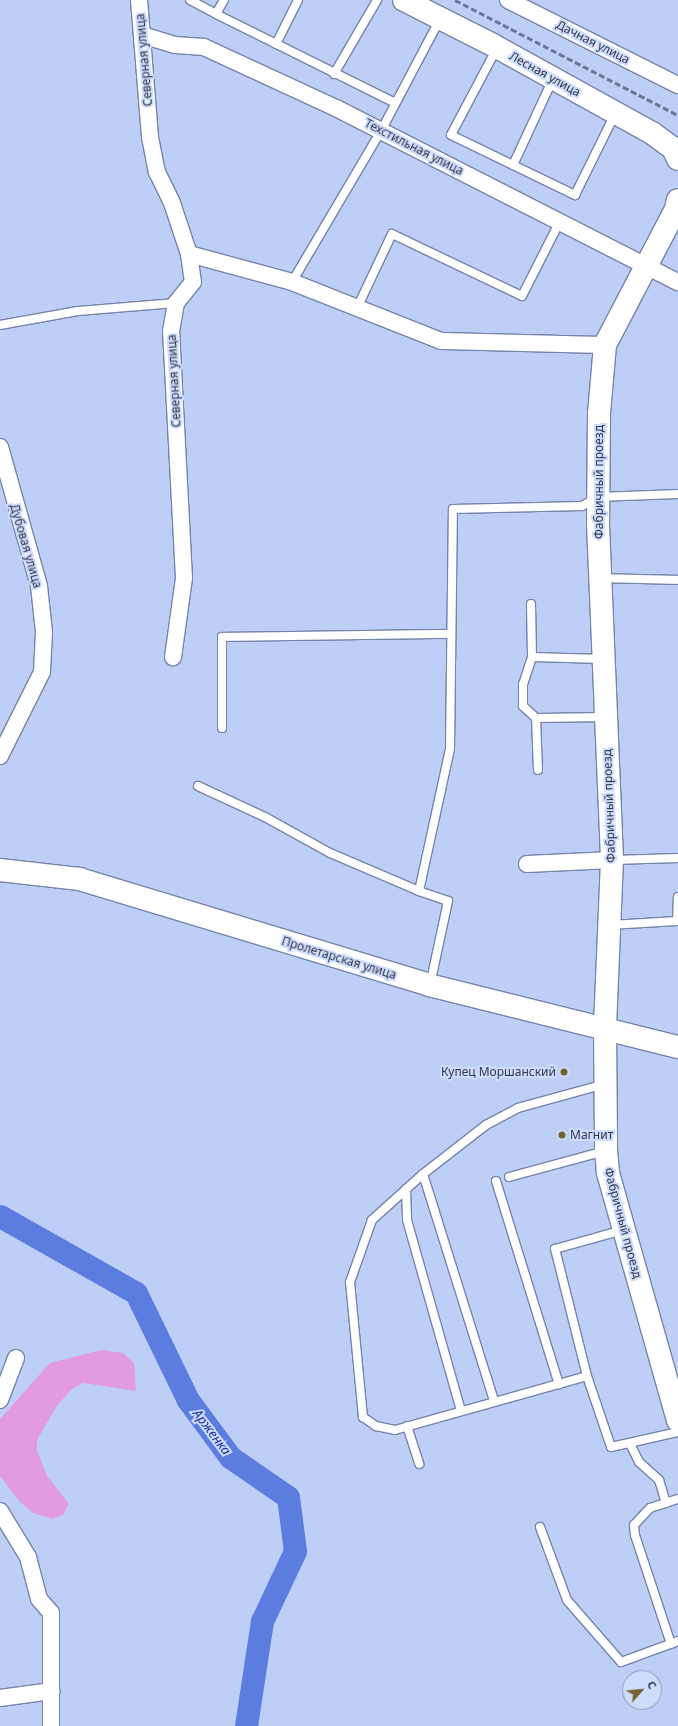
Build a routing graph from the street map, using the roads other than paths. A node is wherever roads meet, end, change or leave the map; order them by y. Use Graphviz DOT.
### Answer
graph roads {
  1 [pos="139,0"];
  2 [pos="190,0"];
  3 [pos="224,0"];
  4 [pos="298,0"];
  5 [pos="377,0"];
  6 [pos="404,0"];
  7 [pos="508,0"];
  8 [pos="216,14"];
  9 [pos="440,18"];
  10 [pos="142,34"];
  11 [pos="276,44"];
  12 [pos="497,48"];
  13 [pos="334,74"];
  14 [pos="553,79"];
  15 [pos="678,85"];
  16 [pos="395,103"];
  17 [pos="615,113"];
  18 [pos="381,131"];
  19 [pos="678,159"];
  20 [pos="513,165"];
  21 [pos="678,200"];
  22 [pos="560,221"];
  23 [pos="189,254"];
  24 [pos="646,264"];
  25 [pos="292,282"];
  26 [pos="678,282"];
  27 [pos="176,303"];
  28 [pos="357,308"];
  29 [pos="0,325"];
  30 [pos="605,345"];
  31 [pos="0,447"];
  32 [pos="678,494"];
  33 [pos="598,497"];
  34 [pos="600,578"];
  35 [pos="678,580"];
  36 [pos="531,604"];
  37 [pos="451,634"];
  38 [pos="173,657"];
  39 [pos="532,657"];
  40 [pos="604,659"];
  41 [pos="606,717"];
  42 [pos="536,718"];
  43 [pos="222,728"];
  44 [pos="0,756"];
  45 [pos="538,770"];
  46 [pos="198,786"];
  47 [pos="678,858"];
  48 [pos="612,860"];
  49 [pos="527,864"];
  50 [pos="0,870"];
  51 [pos="419,892"];
  52 [pos="678,897"];
  53 [pos="609,926"];
  54 [pos="429,985"];
  55 [pos="605,1028"];
  56 [pos="678,1047"];
  57 [pos="606,1084"];
  58 [pos="606,1150"];
  59 [pos="423,1174"];
  60 [pos="509,1177"];
  61 [pos="496,1181"];
  62 [pos="406,1189"];
  63 [pos="624,1230"];
  64 [pos="16,1358"];
  65 [pos="587,1376"];
  66 [pos="558,1384"];
  67 [pos="0,1400"];
  68 [pos="494,1401"];
  69 [pos="461,1411"];
  70 [pos="678,1420"];
  71 [pos="407,1426"];
  72 [pos="678,1432"];
  73 [pos="630,1444"];
  74 [pos="419,1464"];
  75 [pos="678,1499"];
  76 [pos="666,1503"];
  77 [pos="0,1511"];
  78 [pos="540,1527"];
  79 [pos="674,1643"];
  80 [pos="52,1691"];
  81 [pos="0,1698"];
  82 [pos="51,1726"];
  1 -- 10 [label="street, Северная улица"];
  2 -- 8 [label="lane"];
  3 -- 8 [label="lane"];
  4 -- 11 [label="lane"];
  5 -- 13 [label="lane"];
  6 -- 9 [label="street, Лесная улица"];
  7 -- 15 [label="street, Дачная улица"];
  8 -- 11 [label="lane"];
  9 -- 12 [label="street, Лесная улица"];
  9 -- 16 [label="lane"];
  10 -- 18 [label="street, Техстильная улица"];
  10 -- 23 [label="street, Северная улица"];
  11 -- 13 [label="lane"];
  12 -- 14 [label="street, Лесная улица"];
  12 -- 20 [label="lane"];
  13 -- 16 [label="lane"];
  14 -- 17 [label="street, Лесная улица"];
  14 -- 20 [label="lane"];
  16 -- 18 [label="lane"];
  17 -- 19 [label="street, Лесная улица"];
  17 -- 20 [label="lane"];
  18 -- 22 [label="street, Техстильная улица"];
  18 -- 25 [label="lane"];
  21 -- 24 [label="street, Фабричный проезд"];
  22 -- 24 [label="street, Техстильная улица"];
  22 -- 28 [label="lane"];
  23 -- 25 [label="street"];
  23 -- 27 [label="street, Северная улица"];
  24 -- 26 [label="street, Техстильная улица"];
  24 -- 30 [label="street, Фабричный проезд"];
  25 -- 28 [label="street"];
  27 -- 29 [label="lane"];
  27 -- 38 [label="street, Северная улица"];
  28 -- 30 [label="street"];
  30 -- 33 [label="street, Фабричный проезд"];
  31 -- 44 [label="street, Дубовая улица"];
  32 -- 33 [label="lane"];
  33 -- 34 [label="street, Фабричный проезд"];
  33 -- 37 [label="lane"];
  34 -- 35 [label="lane"];
  34 -- 40 [label="street, Фабричный проезд"];
  36 -- 39 [label="lane"];
  37 -- 43 [label="lane"];
  37 -- 51 [label="lane"];
  39 -- 40 [label="lane"];
  39 -- 42 [label="lane"];
  40 -- 41 [label="street, Фабричный проезд"];
  41 -- 42 [label="lane"];
  41 -- 48 [label="street, Фабричный проезд"];
  42 -- 45 [label="lane"];
  46 -- 51 [label="lane"];
  47 -- 48 [label="lane"];
  48 -- 49 [label="street"];
  48 -- 53 [label="street, Фабричный проезд"];
  50 -- 54 [label="street, Пролетарская улица"];
  51 -- 54 [label="lane"];
  52 -- 53 [label="lane"];
  53 -- 55 [label="street, Фабричный проезд"];
  54 -- 55 [label="street, Пролетарская улица"];
  55 -- 56 [label="street, Пролетарская улица"];
  55 -- 57 [label="street, Фабричный проезд"];
  57 -- 58 [label="street, Фабричный проезд"];
  57 -- 59 [label="lane"];
  58 -- 60 [label="lane"];
  58 -- 63 [label="street, Фабричный проезд"];
  59 -- 62 [label="lane"];
  59 -- 68 [label="lane"];
  61 -- 66 [label="lane"];
  62 -- 69 [label="lane"];
  62 -- 71 [label="lane"];
  63 -- 65 [label="lane"];
  63 -- 70 [label="street, Фабричный проезд"];
  64 -- 67 [label="street"];
  65 -- 66 [label="lane"];
  65 -- 73 [label="lane"];
  66 -- 68 [label="lane"];
  68 -- 69 [label="lane"];
  69 -- 71 [label="lane"];
  71 -- 74 [label="lane"];
  72 -- 73 [label="lane"];
  73 -- 76 [label="lane"];
  75 -- 76 [label="lane"];
  76 -- 79 [label="lane"];
  77 -- 80 [label="street"];
  78 -- 79 [label="lane"];
  80 -- 81 [label="street"];
  80 -- 82 [label="street"];
}
